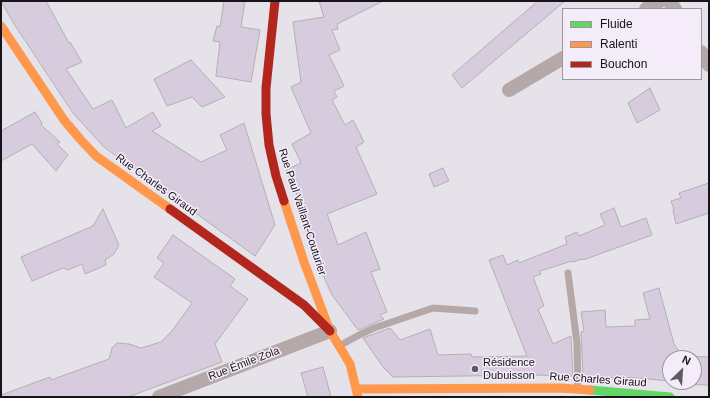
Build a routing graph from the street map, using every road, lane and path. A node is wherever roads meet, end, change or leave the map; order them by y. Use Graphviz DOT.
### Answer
graph roads {
  1 [pos="275,1"];
  2 [pos="660,1"];
  3 [pos="648,8"];
  4 [pos="1,26"];
  5 [pos="702,54"];
  6 [pos="562,59"];
  7 [pos="709,65"];
  8 [pos="509,90"];
  9 [pos="568,273"];
  10 [pos="475,311"];
  11 [pos="330,331"];
  12 [pos="339,346"];
  13 [pos="578,389"];
  14 [pos="357,393"];
  15 [pos="159,397"];
  16 [pos="670,397"];
  1 -- 11 [label="street, Rue Paul Vaillant-Couturier"];
  2 -- 3 [label="street"];
  4 -- 11 [label="street, Rue Charles Giraud"];
  5 -- 7 [label="street"];
  6 -- 8 [label="street"];
  9 -- 13 [label="lane"];
  10 -- 12 [label="lane"];
  11 -- 12 [label="street, Rue Paul Vaillant-Couturier"];
  11 -- 15 [label="street, Rue Émile Zola"];
  12 -- 14 [label="street, Rue Paul Vaillant-Couturier"];
  13 -- 14 [label="street, Rue Charles Giraud"];
  13 -- 16 [label="street, Rue Charles Giraud"];
}
